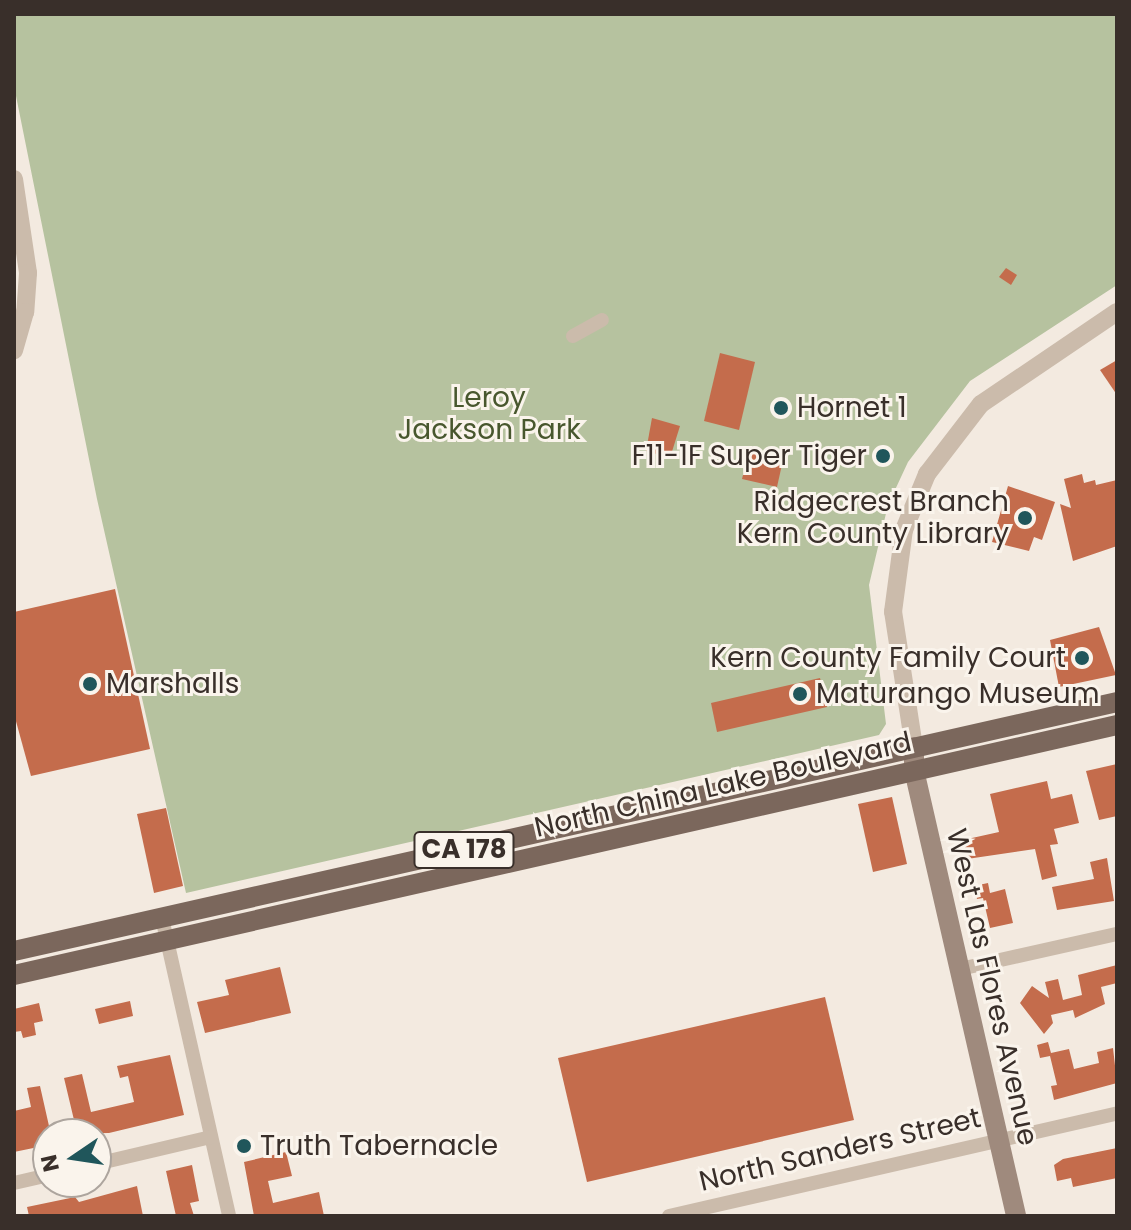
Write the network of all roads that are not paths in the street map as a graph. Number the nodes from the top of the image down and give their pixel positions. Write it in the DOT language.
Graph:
graph roads {
  1 [pos="14,179"];
  2 [pos="1117,312"];
  3 [pos="602,320"];
  4 [pos="573,336"];
  5 [pos="14,350"];
  6 [pos="1117,702"];
  7 [pos="1117,725"];
  8 [pos="914,747"];
  9 [pos="914,770"];
  10 [pos="617,816"];
  11 [pos="515,862"];
  12 [pos="162,918"];
  13 [pos="1117,934"];
  14 [pos="167,940"];
  15 [pos="14,951"];
  16 [pos="960,969"];
  17 [pos="14,975"];
  18 [pos="1117,1113"];
  19 [pos="211,1137"];
  20 [pos="999,1141"];
  21 [pos="112,1160"];
  22 [pos="229,1216"];
  23 [pos="669,1216"];
  24 [pos="1016,1216"];
  1 -- 5 [label="street"];
  2 -- 8 [label="street"];
  3 -- 4 [label="street"];
  6 -- 8 [label="main road, North China Lake Boulevard / CA 178"];
  7 -- 9 [label="main road, North China Lake Boulevard / CA 178"];
  8 -- 9 [label="main road, West Las Flores Avenue"];
  8 -- 10 [label="main road, North China Lake Boulevard / CA 178"];
  9 -- 11 [label="main road, North China Lake Boulevard / CA 178"];
  9 -- 16 [label="main road, West Las Flores Avenue"];
  10 -- 11 [label="main road"];
  10 -- 12 [label="main road, North China Lake Boulevard / CA 178"];
  11 -- 14 [label="main road, North China Lake Boulevard / CA 178"];
  12 -- 14 [label="street"];
  12 -- 15 [label="main road, North China Lake Boulevard / CA 178"];
  13 -- 16 [label="street"];
  14 -- 17 [label="main road, North China Lake Boulevard / CA 178"];
  14 -- 19 [label="street"];
  16 -- 20 [label="main road, West Las Flores Avenue"];
  18 -- 20 [label="street, North Sanders Street"];
  19 -- 21 [label="street"];
  19 -- 22 [label="street"];
  20 -- 23 [label="street, North Sanders Street"];
  20 -- 24 [label="main road, West Las Flores Avenue"];
}
